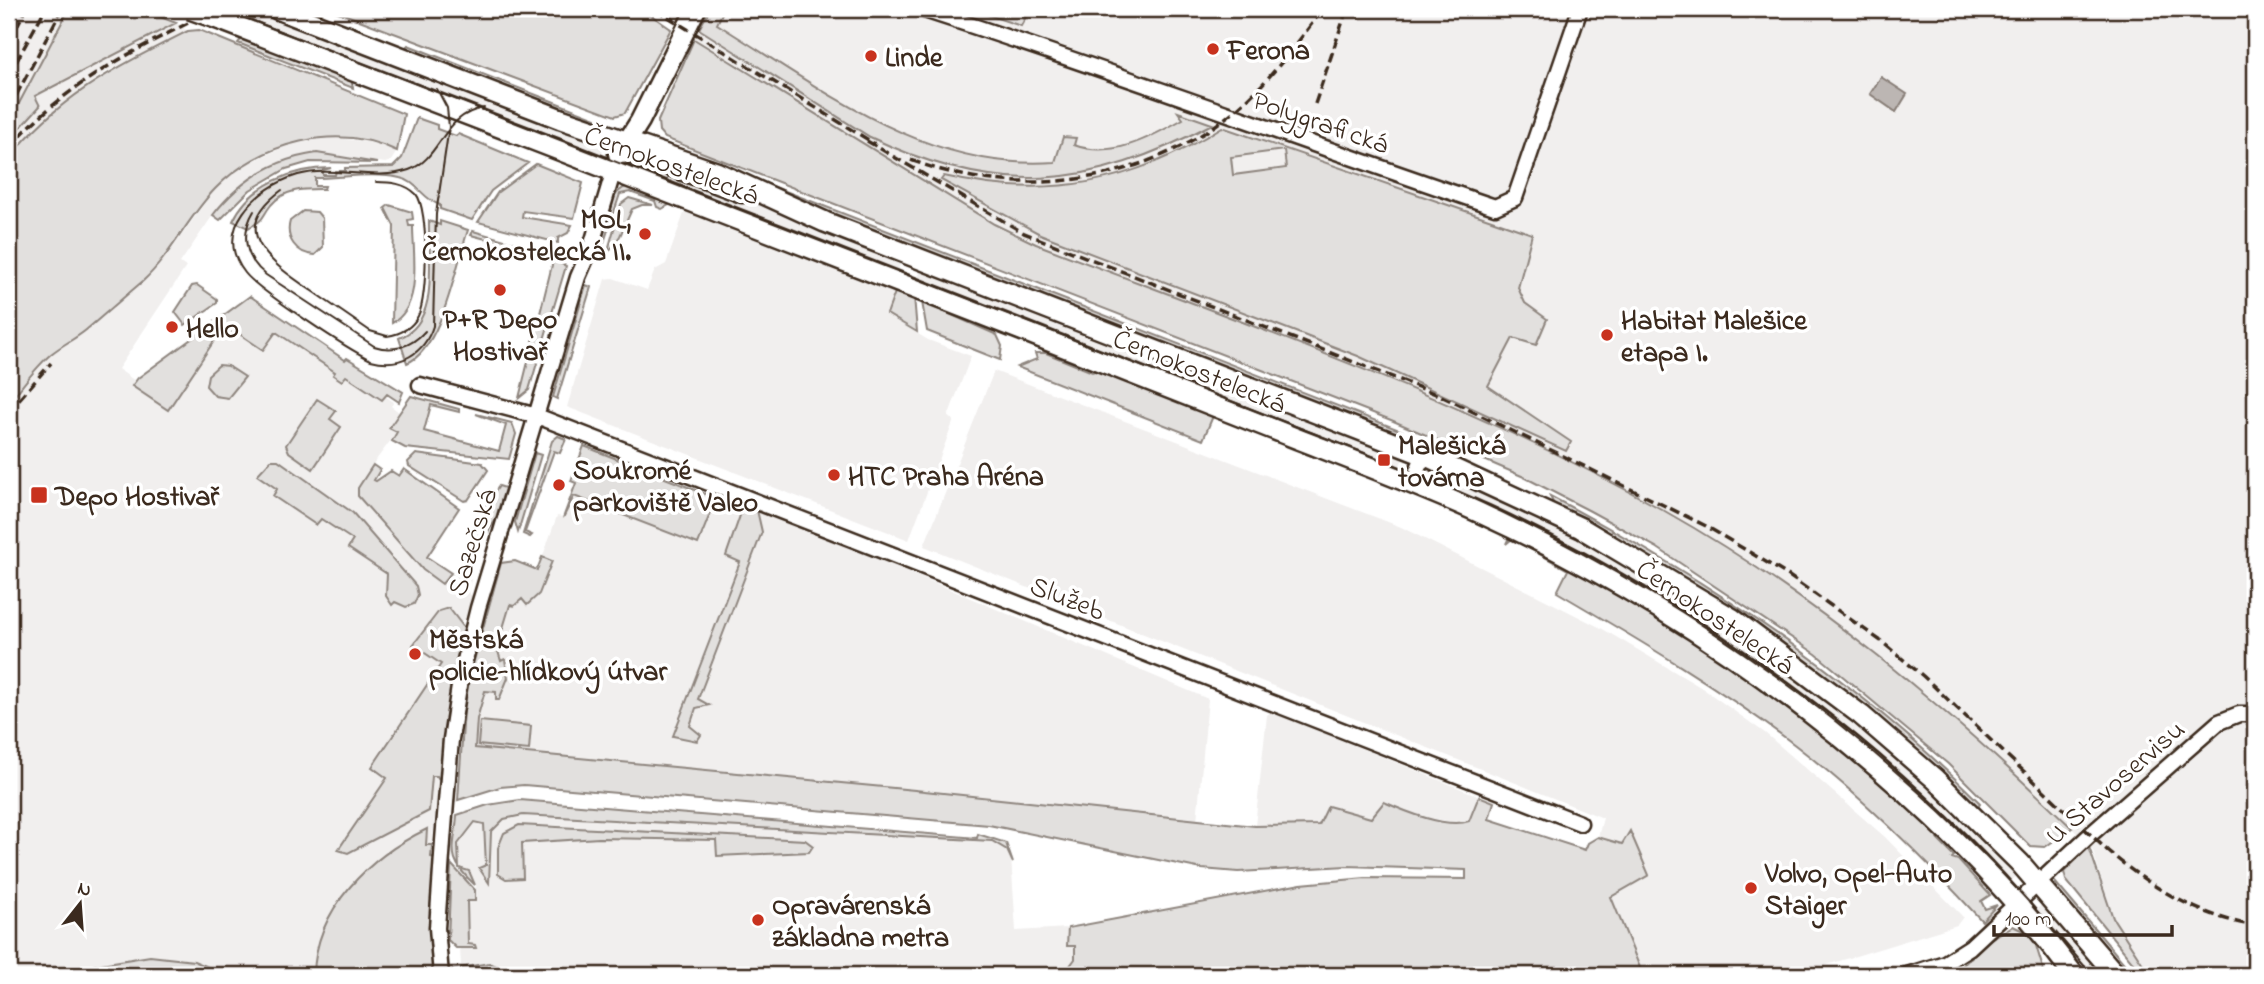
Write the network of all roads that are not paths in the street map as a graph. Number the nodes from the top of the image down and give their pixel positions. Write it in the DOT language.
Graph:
graph roads {
  1 [pos="190,9"];
  2 [pos="277,9"];
  3 [pos="696,9"];
  4 [pos="921,9"];
  5 [pos="1580,9"];
  6 [pos="616,159"];
  7 [pos="420,385"];
  8 [pos="537,416"];
  9 [pos="1424,455"];
  10 [pos="1411,484"];
  11 [pos="2255,714"];
  12 [pos="1580,823"];
  13 [pos="2038,883"];
  14 [pos="2015,906"];
  15 [pos="441,975"];
  16 [pos="1907,975"];
  17 [pos="2074,975"];
  18 [pos="2116,975"];
  1 -- 6 [label="main road, Černokostelecká, bridge"];
  2 -- 6 [label="main road, Černokostelecká"];
  3 -- 6 [label="street, Sazečská"];
  4 -- 5 [label="street, Polygrafická"];
  6 -- 8 [label="street, Sazečská"];
  6 -- 9 [label="main road, Černokostelecká"];
  6 -- 10 [label="main road, Černokostelecká"];
  7 -- 8 [label="street, Služeb"];
  8 -- 12 [label="street, Služeb"];
  8 -- 15 [label="street, Sazečská"];
  9 -- 10 [label="street"];
  9 -- 13 [label="main road, Černokostelecká"];
  10 -- 14 [label="main road, Černokostelecká"];
  11 -- 13 [label="street, U Stavoservisu"];
  13 -- 14 [label="street, U Stavoservisu"];
  13 -- 18 [label="main road, Černokostelecká"];
  14 -- 16 [label="street, U Stavoservisu"];
  14 -- 17 [label="main road, Černokostelecká"];
}
